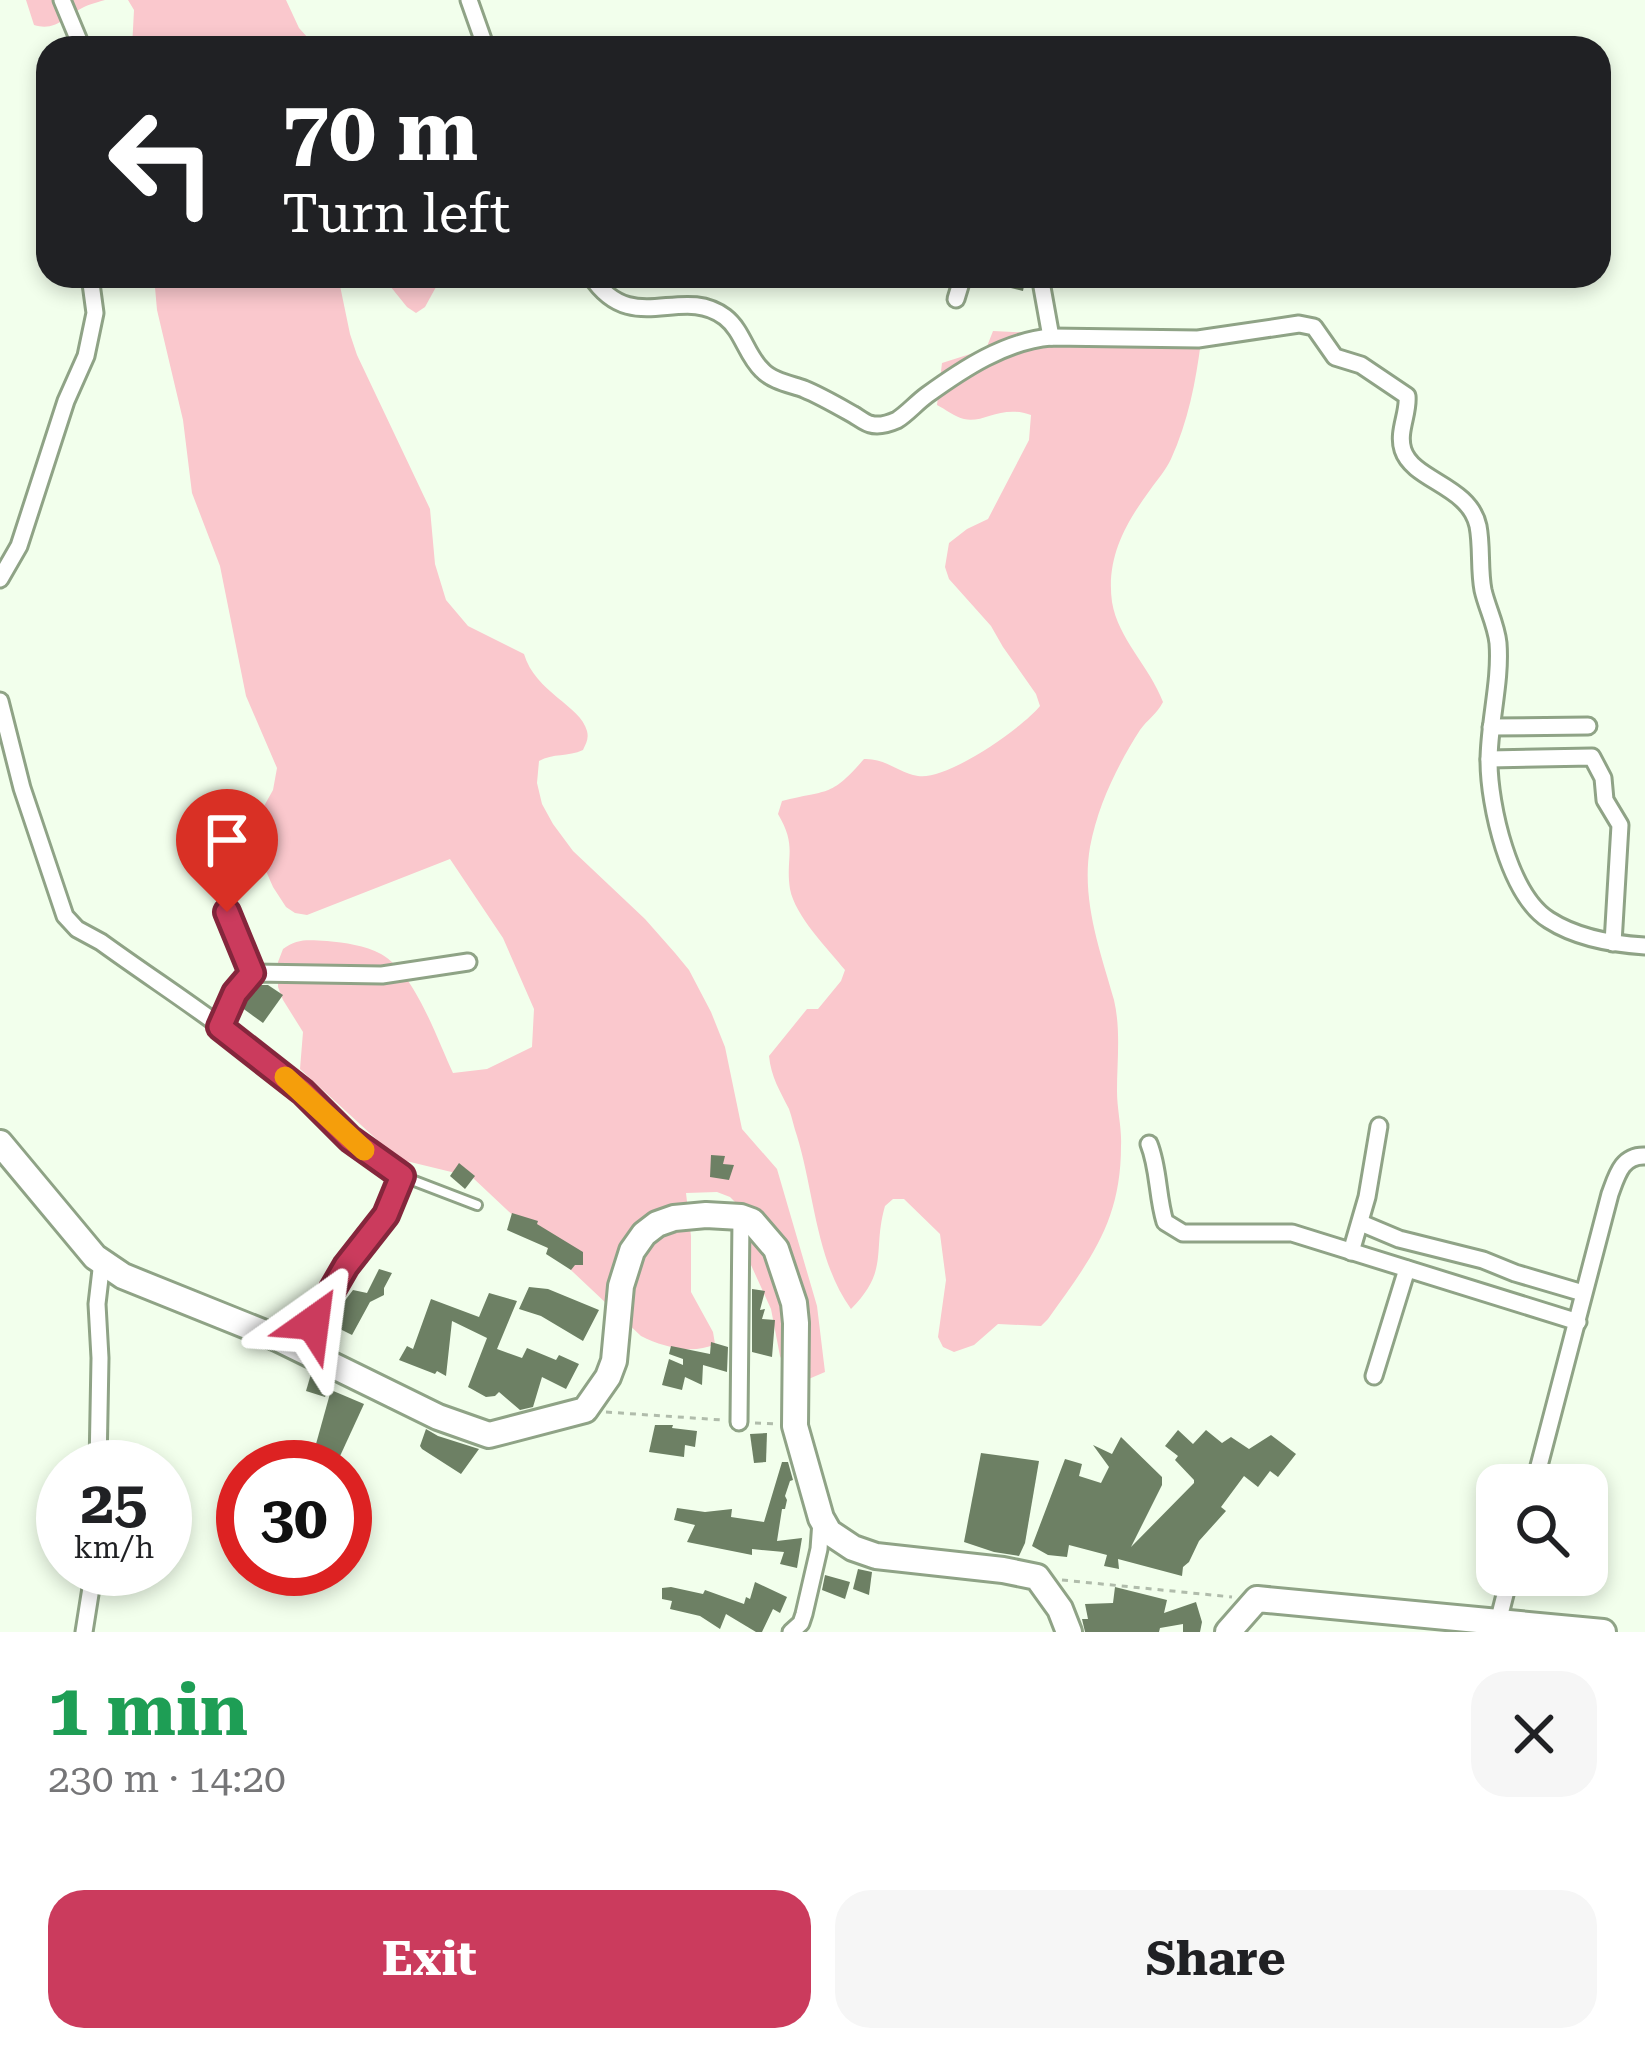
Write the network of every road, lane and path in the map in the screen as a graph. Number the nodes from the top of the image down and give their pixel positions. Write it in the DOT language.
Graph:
graph roads {
  1 [pos="62,0"];
  2 [pos="469,0"];
  3 [pos="77,36"];
  4 [pos="482,36"];
  5 [pos="92,288"];
  6 [pos="599,288"];
  7 [pos="959,288"];
  8 [pos="1042,288"];
  9 [pos="956,299"];
  10 [pos="1051,337"];
  11 [pos="0,579"];
  12 [pos="0,701"];
  13 [pos="1588,726"];
  14 [pos="1491,727"];
  15 [pos="1489,759"];
  16 [pos="227,912"];
  17 [pos="1613,943"];
  18 [pos="1645,946"];
  19 [pos="468,962"];
  20 [pos="252,973"];
  21 [pos="220,1027"];
  22 [pos="1379,1126"];
  23 [pos="0,1143"];
  24 [pos="1148,1144"];
  25 [pos="1645,1156"];
  26 [pos="402,1176"];
  27 [pos="477,1205"];
  28 [pos="741,1217"];
  29 [pos="1361,1223"];
  30 [pos="1351,1252"];
  31 [pos="101,1261"];
  32 [pos="1407,1270"];
  33 [pos="1583,1293"];
  34 [pos="1578,1322"];
  35 [pos="303,1349"];
  36 [pos="1374,1376"];
  37 [pos="585,1410"];
  38 [pos="740,1421"];
  39 [pos="795,1426"];
  40 [pos="98,1440"];
  41 [pos="1540,1464"];
  42 [pos="821,1519"];
  43 [pos="1037,1577"];
  44 [pos="90,1596"];
  45 [pos="1505,1596"];
  46 [pos="1257,1599"];
  47 [pos="1497,1626"];
  48 [pos="84,1632"];
  49 [pos="790,1632"];
  50 [pos="1070,1632"];
  51 [pos="1228,1632"];
  52 [pos="1603,1632"];
  1 -- 3 [label="street"];
  2 -- 4 [label="street"];
  5 -- 11 [label="street"];
  6 -- 10 [label="street"];
  7 -- 9 [label="street"];
  8 -- 10 [label="street"];
  10 -- 14 [label="street"];
  12 -- 21 [label="street"];
  13 -- 14 [label="street"];
  14 -- 15 [label="street"];
  15 -- 17 [label="street"];
  15 -- 17 [label="street"];
  16 -- 20 [label="street"];
  17 -- 18 [label="street"];
  19 -- 20 [label="street"];
  20 -- 21 [label="street"];
  21 -- 26 [label="street"];
  22 -- 29 [label="street"];
  23 -- 31 [label="main road"];
  24 -- 30 [label="street"];
  25 -- 33 [label="street"];
  26 -- 27 [label="lane"];
  26 -- 35 [label="street"];
  28 -- 37 [label="main road"];
  28 -- 38 [label="street"];
  28 -- 39 [label="main road"];
  29 -- 30 [label="street"];
  29 -- 33 [label="street"];
  30 -- 32 [label="street"];
  31 -- 35 [label="main road"];
  31 -- 40 [label="street"];
  32 -- 34 [label="street"];
  32 -- 36 [label="street"];
  33 -- 34 [label="street"];
  34 -- 41 [label="street"];
  35 -- 37 [label="main road"];
  37 -- 38 [label="path"];
  38 -- 39 [label="path"];
  39 -- 42 [label="main road"];
  42 -- 43 [label="main road"];
  42 -- 49 [label="street"];
  43 -- 46 [label="path"];
  43 -- 50 [label="main road"];
  44 -- 48 [label="street"];
  45 -- 47 [label="street"];
  46 -- 47 [label="main road"];
  46 -- 51 [label="main road"];
  47 -- 52 [label="main road"];
}
